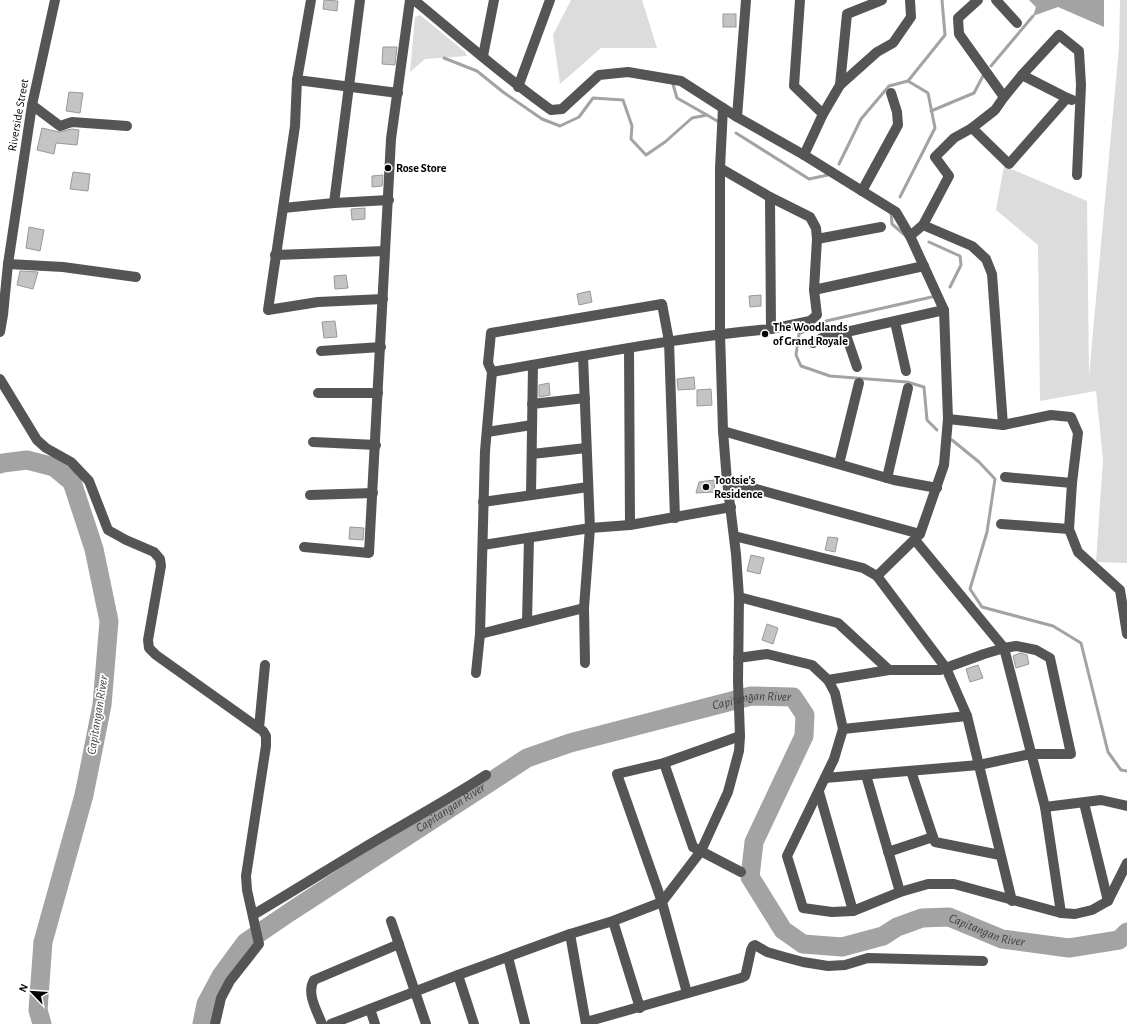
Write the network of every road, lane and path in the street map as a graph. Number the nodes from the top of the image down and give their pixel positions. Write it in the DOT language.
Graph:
graph roads {
  1 [pos="55,0"];
  2 [pos="310,0"];
  3 [pos="360,0"];
  4 [pos="410,0"];
  5 [pos="414,0"];
  6 [pos="494,0"];
  7 [pos="550,0"];
  8 [pos="746,0"];
  9 [pos="800,0"];
  10 [pos="882,0"];
  11 [pos="910,0"];
  12 [pos="978,0"];
  13 [pos="996,0"];
  14 [pos="862,4"];
  15 [pos="1016,23"];
  16 [pos="483,56"];
  17 [pos="1022,75"];
  18 [pos="297,80"];
  19 [pos="840,85"];
  20 [pos="349,86"];
  21 [pos="518,87"];
  22 [pos="398,93"];
  23 [pos="891,93"];
  24 [pos="1004,96"];
  25 [pos="1067,98"];
  26 [pos="1080,102"];
  27 [pos="32,105"];
  28 [pos="723,108"];
  29 [pos="824,114"];
  30 [pos="737,117"];
  31 [pos="127,126"];
  32 [pos="972,128"];
  33 [pos="804,155"];
  34 [pos="720,168"];
  35 [pos="1077,175"];
  36 [pos="862,191"];
  37 [pos="770,197"];
  38 [pos="389,200"];
  39 [pos="334,203"];
  40 [pos="283,208"];
  41 [pos="923,225"];
  42 [pos="881,228"];
  43 [pos="910,236"];
  44 [pos="817,239"];
  45 [pos="385,251"];
  46 [pos="275,254"];
  47 [pos="8,264"];
  48 [pos="924,266"];
  49 [pos="136,277"];
  50 [pos="814,290"];
  51 [pos="383,299"];
  52 [pos="944,310"];
  53 [pos="895,322"];
  54 [pos="772,329"];
  55 [pos="0,332"];
  56 [pos="845,332"];
  57 [pos="720,333"];
  58 [pos="669,341"];
  59 [pos="812,343"];
  60 [pos="381,347"];
  61 [pos="629,348"];
  62 [pos="321,351"];
  63 [pos="583,356"];
  64 [pos="533,365"];
  65 [pos="857,367"];
  66 [pos="906,371"];
  67 [pos="492,372"];
  68 [pos="0,379"];
  69 [pos="859,383"];
  70 [pos="908,388"];
  71 [pos="378,392"];
  72 [pos="318,393"];
  73 [pos="585,398"];
  74 [pos="532,404"];
  75 [pos="948,419"];
  76 [pos="532,425"];
  77 [pos="1003,425"];
  78 [pos="723,430"];
  79 [pos="487,432"];
  80 [pos="313,442"];
  81 [pos="376,445"];
  82 [pos="586,448"];
  83 [pos="532,454"];
  84 [pos="839,464"];
  85 [pos="1005,477"];
  86 [pos="887,478"];
  87 [pos="727,481"];
  88 [pos="1072,483"];
  89 [pos="588,487"];
  90 [pos="937,488"];
  91 [pos="373,493"];
  92 [pos="531,494"];
  93 [pos="310,495"];
  94 [pos="484,502"];
  95 [pos="731,508"];
  96 [pos="675,518"];
  97 [pos="1001,524"];
  98 [pos="630,525"];
  99 [pos="590,528"];
  100 [pos="1069,529"];
  101 [pos="734,536"];
  102 [pos="917,537"];
  103 [pos="529,538"];
  104 [pos="483,545"];
  105 [pos="304,546"];
  106 [pos="877,576"];
  107 [pos="1123,590"];
  108 [pos="738,597"];
  109 [pos="584,608"];
  110 [pos="527,622"];
  111 [pos="480,634"];
  112 [pos="1127,634"];
  113 [pos="1004,648"];
  114 [pos="738,658"];
  115 [pos="585,663"];
  116 [pos="265,665"];
  117 [pos="946,668"];
  118 [pos="889,670"];
  119 [pos="476,673"];
  120 [pos="828,680"];
  121 [pos="967,716"];
  122 [pos="259,728"];
  123 [pos="843,729"];
  124 [pos="740,736"];
  125 [pos="1030,754"];
  126 [pos="664,763"];
  127 [pos="979,765"];
  128 [pos="912,771"];
  129 [pos="866,775"];
  130 [pos="486,776"];
  131 [pos="825,778"];
  132 [pos="819,792"];
  133 [pos="1084,803"];
  134 [pos="1127,806"];
  135 [pos="1045,808"];
  136 [pos="933,837"];
  137 [pos="701,852"];
  138 [pos="888,852"];
  139 [pos="1000,855"];
  140 [pos="1127,863"];
  141 [pos="741,872"];
  142 [pos="900,892"];
  143 [pos="1012,901"];
  144 [pos="1108,901"];
  145 [pos="662,902"];
  146 [pos="853,912"];
  147 [pos="1061,913"];
  148 [pos="254,918"];
  149 [pos="613,920"];
  150 [pos="391,921"];
  151 [pos="570,934"];
  152 [pos="399,944"];
  153 [pos="508,957"];
  154 [pos="983,961"];
  155 [pos="458,975"];
  156 [pos="416,992"];
  157 [pos="687,992"];
  158 [pos="640,1008"];
  159 [pos="370,1009"];
  160 [pos="586,1023"];
  161 [pos="215,1024"];
  162 [pos="322,1024"];
  163 [pos="331,1024"];
  164 [pos="375,1024"];
  165 [pos="426,1024"];
  166 [pos="474,1024"];
  167 [pos="525,1024"];
  1 -- 27 [label="street, Riverside Street"];
  2 -- 18 [label="street"];
  3 -- 20 [label="street"];
  4 -- 22 [label="street"];
  5 -- 16 [label="street"];
  6 -- 16 [label="street"];
  7 -- 21 [label="street"];
  8 -- 30 [label="street"];
  9 -- 29 [label="street"];
  10 -- 14 [label="street"];
  11 -- 19 [label="street"];
  12 -- 24 [label="street"];
  13 -- 15 [label="street"];
  14 -- 19 [label="street"];
  16 -- 21 [label="street"];
  17 -- 24 [label="street"];
  17 -- 25 [label="street"];
  17 -- 26 [label="street"];
  18 -- 20 [label="street"];
  18 -- 40 [label="street"];
  19 -- 29 [label="street"];
  20 -- 22 [label="street"];
  20 -- 39 [label="street"];
  21 -- 28 [label="street"];
  22 -- 38 [label="street"];
  23 -- 36 [label="street"];
  24 -- 32 [label="street"];
  25 -- 26 [label="street"];
  25 -- 32 [label="street"];
  26 -- 35 [label="street"];
  27 -- 31 [label="street"];
  27 -- 47 [label="street, Riverside Street"];
  28 -- 30 [label="street"];
  28 -- 34 [label="street"];
  29 -- 33 [label="street"];
  30 -- 33 [label="street"];
  32 -- 41 [label="street"];
  33 -- 36 [label="street"];
  34 -- 37 [label="street"];
  34 -- 57 [label="street"];
  36 -- 43 [label="street"];
  37 -- 44 [label="street"];
  37 -- 54 [label="street"];
  38 -- 39 [label="street"];
  38 -- 45 [label="street"];
  39 -- 40 [label="street"];
  40 -- 46 [label="street"];
  41 -- 43 [label="street"];
  41 -- 77 [label="street"];
  42 -- 44 [label="street"];
  43 -- 48 [label="street"];
  44 -- 50 [label="street"];
  45 -- 46 [label="street"];
  45 -- 51 [label="street"];
  46 -- 51 [label="street"];
  47 -- 49 [label="street"];
  47 -- 55 [label="street, Riverside Street"];
  48 -- 50 [label="street"];
  48 -- 52 [label="street"];
  50 -- 54 [label="street"];
  51 -- 60 [label="street"];
  52 -- 53 [label="street"];
  52 -- 75 [label="street"];
  53 -- 56 [label="street"];
  53 -- 66 [label="street"];
  54 -- 57 [label="street"];
  56 -- 59 [label="street"];
  56 -- 65 [label="street"];
  57 -- 58 [label="street"];
  57 -- 78 [label="street"];
  58 -- 61 [label="street"];
  58 -- 67 [label="street"];
  58 -- 96 [label="street"];
  60 -- 62 [label="street"];
  60 -- 71 [label="street"];
  61 -- 63 [label="street"];
  61 -- 98 [label="street"];
  63 -- 64 [label="street"];
  63 -- 73 [label="street"];
  64 -- 67 [label="street"];
  64 -- 74 [label="street"];
  67 -- 79 [label="street"];
  68 -- 122 [label="street"];
  69 -- 84 [label="street"];
  70 -- 86 [label="street"];
  71 -- 72 [label="street"];
  71 -- 81 [label="street"];
  73 -- 74 [label="street"];
  73 -- 82 [label="street"];
  74 -- 76 [label="street"];
  75 -- 77 [label="street"];
  75 -- 90 [label="street"];
  76 -- 79 [label="street"];
  76 -- 83 [label="street"];
  77 -- 88 [label="street"];
  78 -- 84 [label="street"];
  78 -- 87 [label="street"];
  79 -- 94 [label="street"];
  80 -- 81 [label="street"];
  81 -- 91 [label="street"];
  82 -- 83 [label="street"];
  82 -- 89 [label="street"];
  83 -- 92 [label="street"];
  84 -- 86 [label="street"];
  85 -- 88 [label="street"];
  86 -- 90 [label="street"];
  87 -- 95 [label="street"];
  87 -- 102 [label="street"];
  88 -- 100 [label="street"];
  89 -- 92 [label="street"];
  89 -- 99 [label="street"];
  90 -- 102 [label="street"];
  91 -- 93 [label="street"];
  91 -- 105 [label="street"];
  92 -- 94 [label="street"];
  94 -- 104 [label="street"];
  95 -- 96 [label="street"];
  95 -- 101 [label="street"];
  96 -- 98 [label="street"];
  97 -- 100 [label="street"];
  98 -- 99 [label="street"];
  99 -- 103 [label="street"];
  99 -- 109 [label="street"];
  100 -- 107 [label="street"];
  101 -- 106 [label="street"];
  101 -- 108 [label="street"];
  102 -- 106 [label="street"];
  102 -- 113 [label="street"];
  103 -- 104 [label="street"];
  103 -- 110 [label="street"];
  104 -- 111 [label="street"];
  106 -- 117 [label="street"];
  107 -- 112 [label="street"];
  108 -- 114 [label="street"];
  108 -- 118 [label="street"];
  109 -- 110 [label="street"];
  109 -- 115 [label="street"];
  110 -- 111 [label="street"];
  111 -- 119 [label="street"];
  113 -- 117 [label="street"];
  113 -- 125 [label="street"];
  113 -- 125 [label="street"];
  114 -- 120 [label="street"];
  114 -- 124 [label="street"];
  116 -- 122 [label="street"];
  117 -- 118 [label="street"];
  117 -- 121 [label="street"];
  118 -- 120 [label="street"];
  120 -- 123 [label="street"];
  121 -- 123 [label="street"];
  121 -- 127 [label="street"];
  122 -- 148 [label="street"];
  123 -- 131 [label="street"];
  124 -- 126 [label="street"];
  124 -- 137 [label="street"];
  125 -- 127 [label="street"];
  125 -- 135 [label="street"];
  126 -- 137 [label="street"];
  126 -- 145 [label="street"];
  127 -- 128 [label="street"];
  127 -- 139 [label="street"];
  128 -- 129 [label="street"];
  128 -- 136 [label="street"];
  129 -- 131 [label="street"];
  129 -- 138 [label="street"];
  130 -- 148 [label="street"];
  131 -- 132 [label="street"];
  132 -- 146 [label="street"];
  132 -- 146 [label="street"];
  133 -- 134 [label="street"];
  133 -- 135 [label="street"];
  133 -- 144 [label="street"];
  135 -- 147 [label="street"];
  136 -- 138 [label="street"];
  136 -- 139 [label="street"];
  137 -- 141 [label="street"];
  137 -- 145 [label="street"];
  138 -- 142 [label="street"];
  139 -- 143 [label="street"];
  140 -- 144 [label="street"];
  142 -- 143 [label="street"];
  142 -- 146 [label="street"];
  143 -- 147 [label="street"];
  144 -- 147 [label="street"];
  145 -- 149 [label="street"];
  145 -- 157 [label="street"];
  148 -- 161 [label="street"];
  149 -- 151 [label="street"];
  149 -- 158 [label="street"];
  150 -- 152 [label="street"];
  151 -- 153 [label="street"];
  151 -- 160 [label="street"];
  152 -- 156 [label="street"];
  152 -- 162 [label="street"];
  153 -- 155 [label="street"];
  153 -- 167 [label="street"];
  154 -- 157 [label="street"];
  155 -- 156 [label="street"];
  155 -- 166 [label="street"];
  156 -- 159 [label="street"];
  156 -- 165 [label="street"];
  157 -- 158 [label="street"];
  158 -- 160 [label="street"];
  159 -- 163 [label="street"];
  159 -- 164 [label="street"];
}
